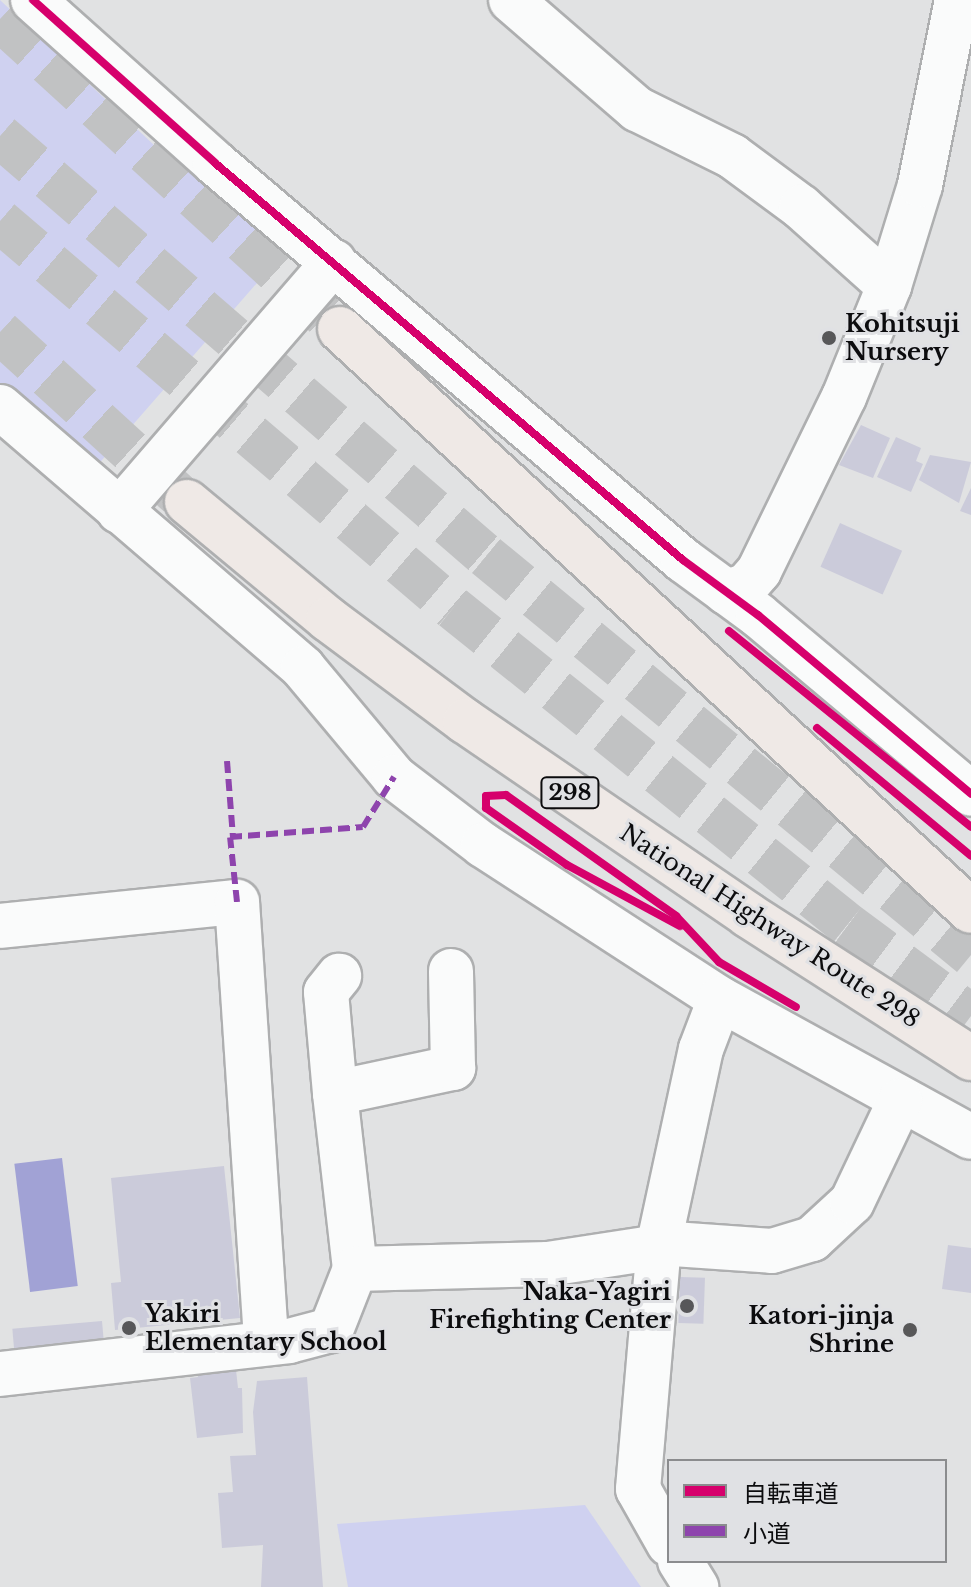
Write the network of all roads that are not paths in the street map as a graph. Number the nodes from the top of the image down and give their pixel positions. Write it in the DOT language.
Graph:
graph roads {
  1 [pos="33,0"];
  2 [pos="511,0"];
  3 [pos="957,0"];
  4 [pos="334,262"];
  5 [pos="889,286"];
  6 [pos="340,329"];
  7 [pos="0,407"];
  8 [pos="187,502"];
  9 [pos="119,511"];
  10 [pos="726,592"];
  11 [pos="971,794"];
  12 [pos="971,911"];
  13 [pos="0,926"];
  14 [pos="451,971"];
  15 [pos="339,976"];
  16 [pos="720,999"];
  17 [pos="971,1058"];
  18 [pos="335,1093"];
  19 [pos="900,1101"];
  20 [pos="965,1129"];
  21 [pos="659,1245"];
  22 [pos="355,1269"];
  23 [pos="266,1340"];
  24 [pos="1,1364"];
  25 [pos="667,1540"];
  26 [pos="681,1563"];
  27 [pos="696,1587"];
  1 -- 4 [label="street"];
  2 -- 5 [label="street"];
  3 -- 5 [label="street"];
  4 -- 9 [label="street"];
  4 -- 10 [label="street"];
  5 -- 10 [label="street"];
  6 -- 12 [label="highway"];
  7 -- 9 [label="street"];
  8 -- 17 [label="highway, National Highway Route 298 / 298"];
  9 -- 16 [label="street"];
  10 -- 11 [label="street"];
  13 -- 23 [label="street"];
  14 -- 18 [label="street"];
  15 -- 18 [label="street"];
  16 -- 19 [label="street"];
  16 -- 21 [label="street"];
  18 -- 22 [label="street"];
  19 -- 20 [label="street"];
  19 -- 21 [label="street"];
  21 -- 22 [label="street"];
  21 -- 25 [label="street"];
  22 -- 23 [label="street"];
  23 -- 24 [label="street"];
  26 -- 27 [label="street"];
}
